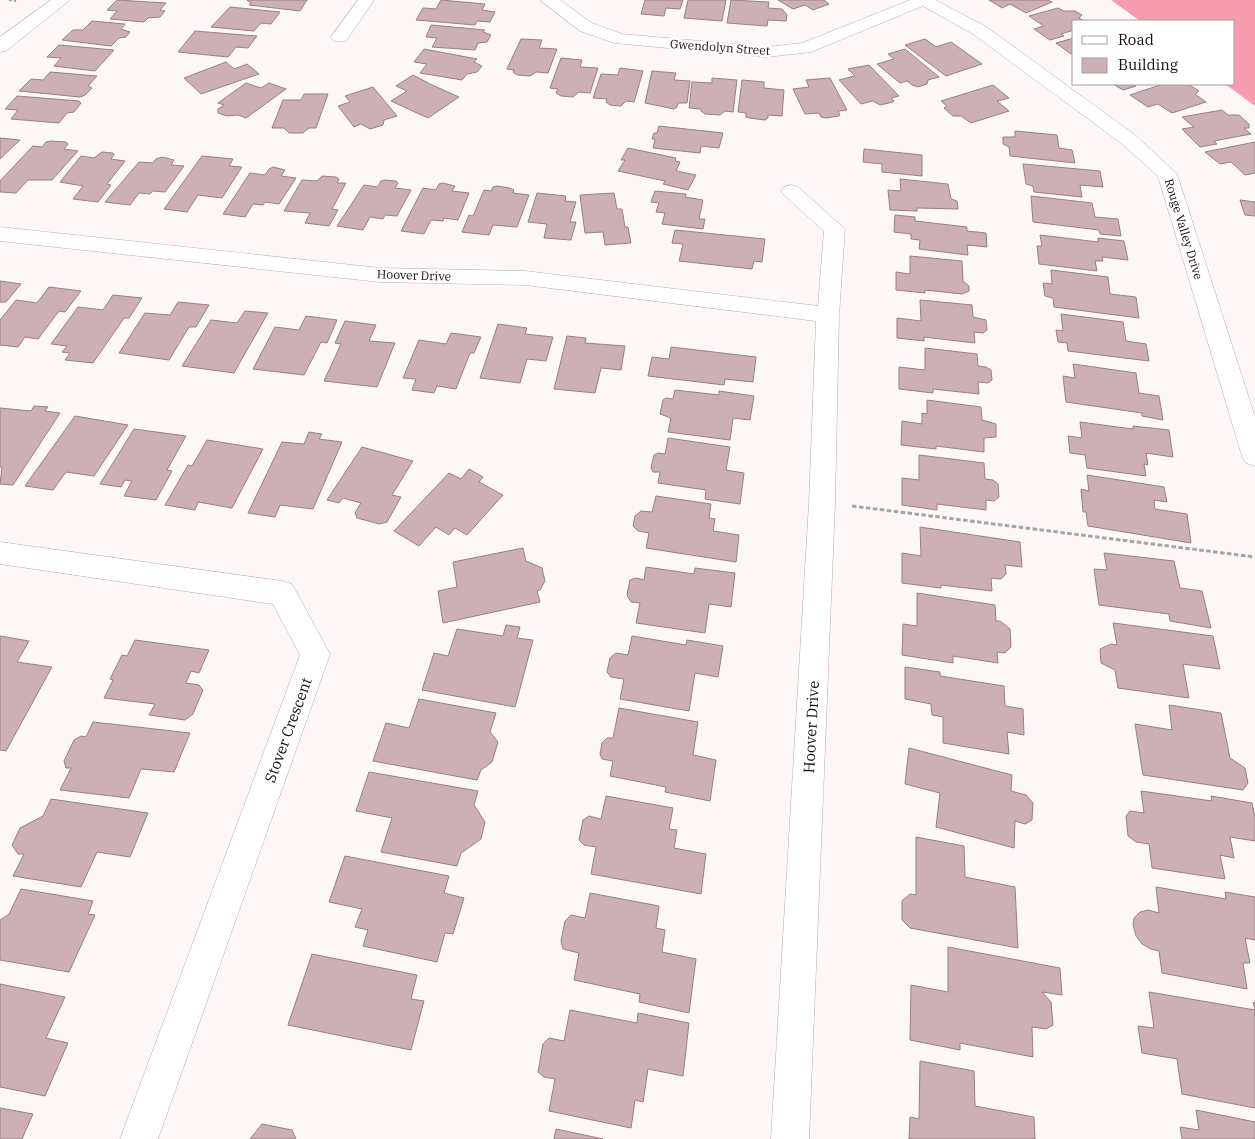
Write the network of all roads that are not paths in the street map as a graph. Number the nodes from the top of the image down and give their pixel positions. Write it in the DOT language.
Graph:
graph roads {
  1 [pos="62,0"];
  2 [pos="366,0"];
  3 [pos="548,0"];
  4 [pos="924,0"];
  5 [pos="340,38"];
  6 [pos="0,47"];
  7 [pos="791,191"];
  8 [pos="0,234"];
  9 [pos="828,315"];
  10 [pos="1255,456"];
  11 [pos="0,553"];
  12 [pos="139,1139"];
  13 [pos="790,1139"];
  1 -- 6 [label="street"];
  2 -- 5 [label="street"];
  3 -- 4 [label="street, Gwendolyn Street"];
  4 -- 10 [label="street, Rouge Valley Drive"];
  7 -- 9 [label="street, Hoover Drive"];
  8 -- 9 [label="street, Hoover Drive"];
  9 -- 13 [label="street, Hoover Drive"];
  11 -- 12 [label="street, Stover Crescent"];
}
